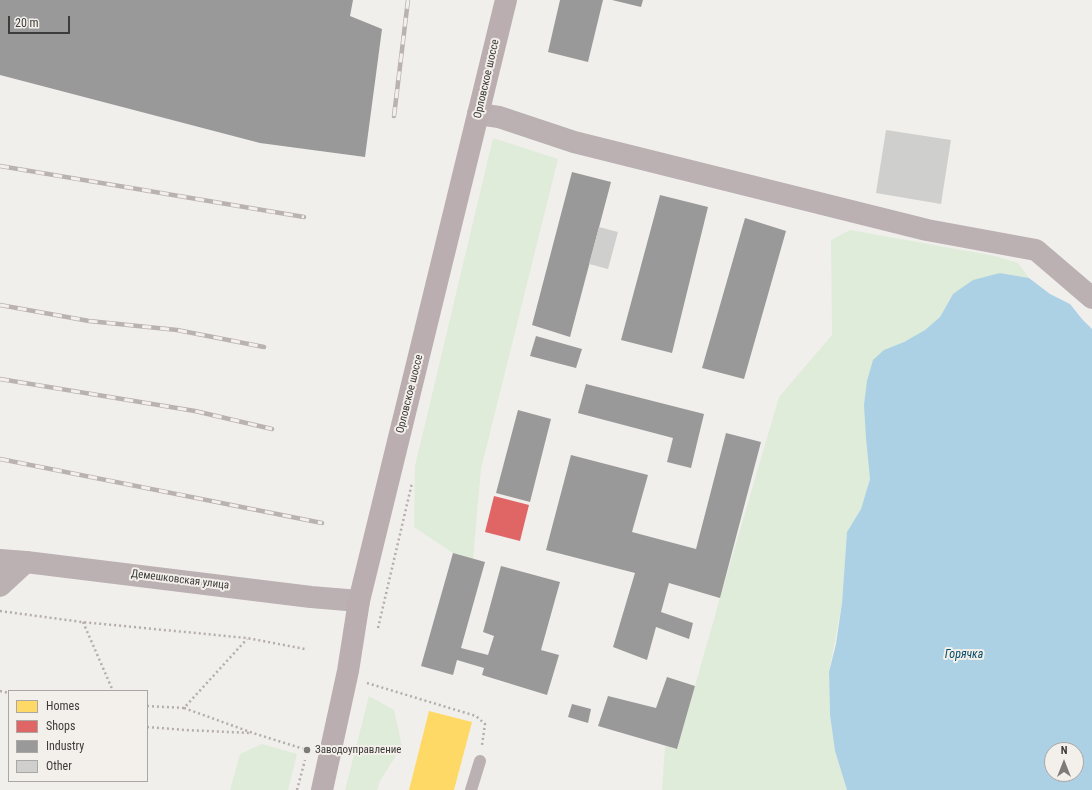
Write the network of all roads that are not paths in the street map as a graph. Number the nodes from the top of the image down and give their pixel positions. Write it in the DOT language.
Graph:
graph roads {
  1 [pos="506,0"];
  2 [pos="478,114"];
  3 [pos="1092,298"];
  4 [pos="0,560"];
  5 [pos="26,562"];
  6 [pos="0,586"];
  7 [pos="359,601"];
  8 [pos="480,761"];
  9 [pos="322,790"];
  10 [pos="471,790"];
  1 -- 2 [label="main road, Орловское шоссе"];
  2 -- 3 [label="street"];
  2 -- 7 [label="main road, Орловское шоссе"];
  4 -- 5 [label="street, Демешковская улица"];
  5 -- 6 [label="street"];
  5 -- 7 [label="street, Демешковская улица"];
  7 -- 9 [label="main road, Орловское шоссе"];
  8 -- 10 [label="lane"];
}
